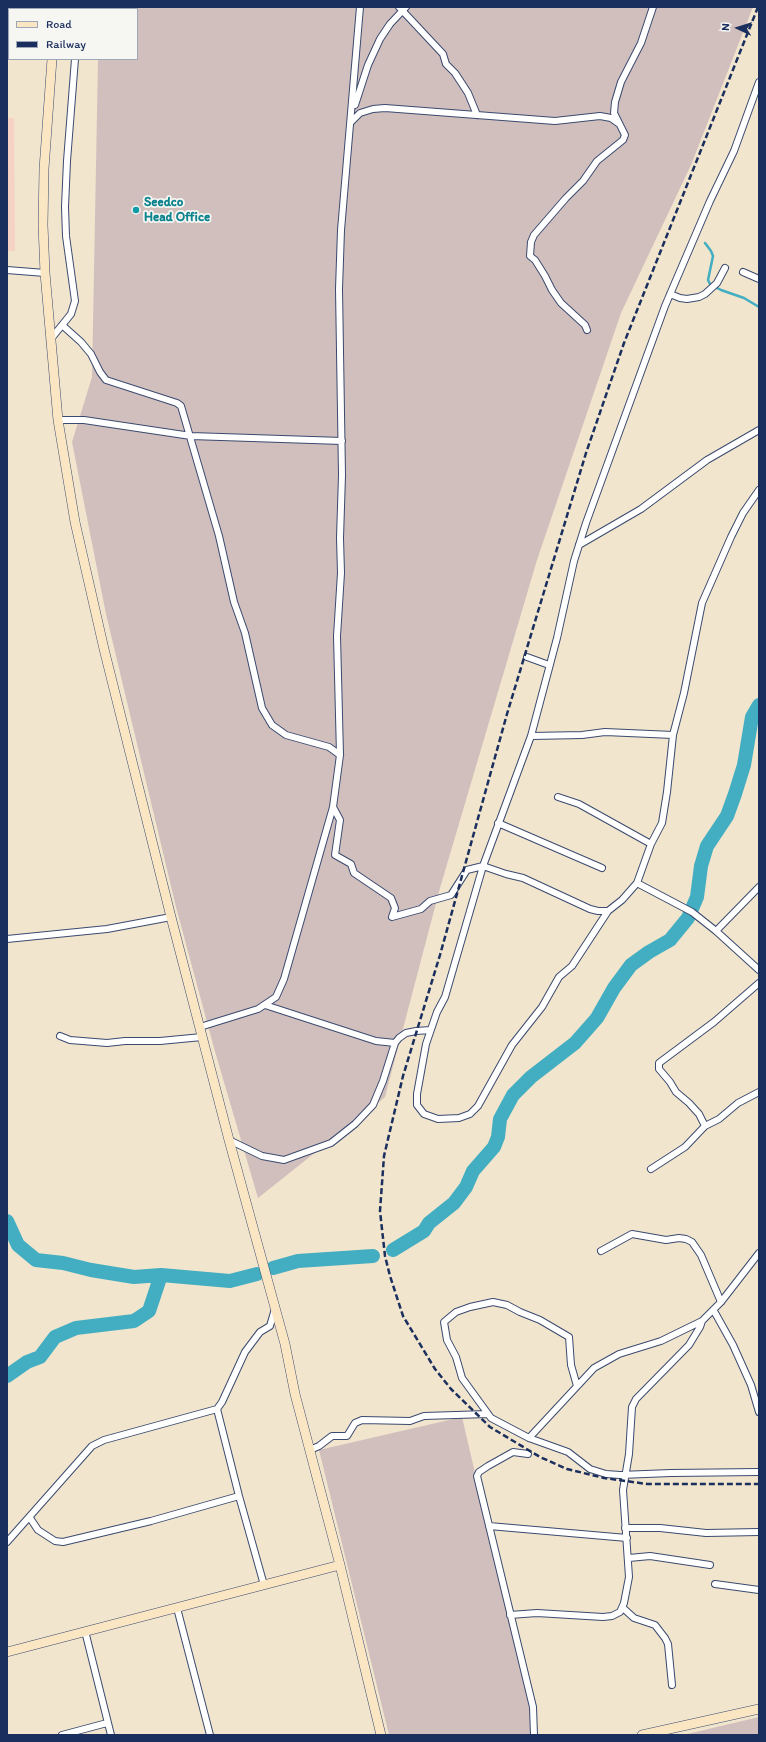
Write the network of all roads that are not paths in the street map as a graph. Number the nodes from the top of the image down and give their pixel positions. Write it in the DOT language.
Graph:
graph roads {
  1 [pos="360,7"];
  2 [pos="652,7"];
  3 [pos="402,8"];
  4 [pos="52,60"];
  5 [pos="75,60"];
  6 [pos="759,82"];
  7 [pos="477,115"];
  8 [pos="351,122"];
  9 [pos="618,123"];
  10 [pos="725,268"];
  11 [pos="7,270"];
  12 [pos="742,272"];
  13 [pos="45,273"];
  14 [pos="759,279"];
  15 [pos="670,294"];
  16 [pos="62,325"];
  17 [pos="587,330"];
  18 [pos="50,340"];
  19 [pos="58,420"];
  20 [pos="759,430"];
  21 [pos="191,436"];
  22 [pos="342,441"];
  23 [pos="759,490"];
  24 [pos="579,545"];
  25 [pos="527,657"];
  26 [pos="550,665"];
  27 [pos="531,736"];
  28 [pos="673,736"];
  29 [pos="340,755"];
  30 [pos="558,797"];
  31 [pos="333,807"];
  32 [pos="498,823"];
  33 [pos="651,844"];
  34 [pos="483,866"];
  35 [pos="602,868"];
  36 [pos="637,883"];
  37 [pos="759,887"];
  38 [pos="608,911"];
  39 [pos="171,917"];
  40 [pos="716,931"];
  41 [pos="7,939"];
  42 [pos="759,970"];
  43 [pos="759,983"];
  44 [pos="265,1005"];
  45 [pos="200,1027"];
  46 [pos="430,1030"];
  47 [pos="60,1036"];
  48 [pos="202,1037"];
  49 [pos="395,1043"];
  50 [pos="759,1092"];
  51 [pos="705,1126"];
  52 [pos="229,1140"];
  53 [pos="651,1169"];
  54 [pos="602,1251"];
  55 [pos="759,1253"];
  56 [pos="721,1302"];
  57 [pos="275,1308"];
  58 [pos="714,1310"];
  59 [pos="702,1320"];
  60 [pos="577,1386"];
  61 [pos="217,1409"];
  62 [pos="759,1411"];
  63 [pos="488,1414"];
  64 [pos="529,1438"];
  65 [pos="310,1450"];
  66 [pos="528,1454"];
  67 [pos="759,1472"];
  68 [pos="626,1475"];
  69 [pos="239,1496"];
  70 [pos="30,1518"];
  71 [pos="489,1526"];
  72 [pos="625,1528"];
  73 [pos="759,1532"];
  74 [pos="627,1538"];
  75 [pos="7,1542"];
  76 [pos="629,1558"];
  77 [pos="340,1565"];
  78 [pos="710,1565"];
  79 [pos="715,1584"];
  80 [pos="264,1585"];
  81 [pos="759,1590"];
  82 [pos="177,1608"];
  83 [pos="623,1608"];
  84 [pos="510,1615"];
  85 [pos="85,1631"];
  86 [pos="7,1652"];
  87 [pos="672,1685"];
  88 [pos="759,1708"];
  89 [pos="107,1723"];
  90 [pos="62,1735"];
  91 [pos="111,1735"];
  92 [pos="210,1735"];
  93 [pos="381,1735"];
  94 [pos="534,1735"];
  95 [pos="642,1735"];
  1 -- 8 [label="street"];
  2 -- 9 [label="street"];
  3 -- 7 [label="street"];
  3 -- 8 [label="street"];
  4 -- 13 [label="main road"];
  5 -- 16 [label="street"];
  6 -- 15 [label="street"];
  7 -- 8 [label="street"];
  7 -- 9 [label="street"];
  8 -- 22 [label="street"];
  9 -- 17 [label="street"];
  10 -- 15 [label="street"];
  11 -- 13 [label="street"];
  12 -- 14 [label="street"];
  13 -- 18 [label="main road"];
  15 -- 24 [label="street"];
  16 -- 18 [label="street"];
  16 -- 21 [label="street"];
  18 -- 19 [label="main road"];
  19 -- 21 [label="street"];
  19 -- 39 [label="main road"];
  20 -- 24 [label="street"];
  21 -- 22 [label="street"];
  21 -- 29 [label="street"];
  22 -- 29 [label="street"];
  23 -- 28 [label="street"];
  24 -- 26 [label="street"];
  25 -- 26 [label="street"];
  26 -- 27 [label="street"];
  27 -- 28 [label="street"];
  27 -- 32 [label="street"];
  28 -- 33 [label="street"];
  29 -- 31 [label="street"];
  30 -- 33 [label="street"];
  31 -- 34 [label="street"];
  31 -- 44 [label="street"];
  32 -- 34 [label="street"];
  32 -- 35 [label="street"];
  33 -- 36 [label="street"];
  34 -- 38 [label="street"];
  34 -- 46 [label="street"];
  36 -- 38 [label="street"];
  36 -- 40 [label="street"];
  37 -- 40 [label="street"];
  38 -- 46 [label="street"];
  39 -- 41 [label="street"];
  39 -- 45 [label="main road"];
  40 -- 42 [label="street"];
  43 -- 51 [label="street"];
  44 -- 45 [label="street"];
  44 -- 49 [label="street"];
  45 -- 48 [label="main road"];
  46 -- 49 [label="street"];
  47 -- 48 [label="street"];
  48 -- 52 [label="main road"];
  49 -- 52 [label="street"];
  50 -- 51 [label="street"];
  51 -- 53 [label="street"];
  52 -- 57 [label="main road"];
  54 -- 56 [label="street"];
  55 -- 56 [label="street"];
  56 -- 58 [label="street"];
  57 -- 61 [label="street"];
  57 -- 65 [label="main road"];
  58 -- 59 [label="street"];
  58 -- 62 [label="street"];
  59 -- 60 [label="street"];
  59 -- 68 [label="street"];
  60 -- 63 [label="street"];
  60 -- 64 [label="street"];
  61 -- 69 [label="street"];
  61 -- 70 [label="street"];
  63 -- 64 [label="street"];
  63 -- 65 [label="street"];
  64 -- 68 [label="street"];
  65 -- 77 [label="main road"];
  66 -- 71 [label="street"];
  67 -- 68 [label="street"];
  68 -- 72 [label="street"];
  69 -- 70 [label="street"];
  69 -- 80 [label="street"];
  70 -- 75 [label="street"];
  71 -- 74 [label="street"];
  71 -- 84 [label="street"];
  72 -- 73 [label="street"];
  72 -- 74 [label="street"];
  74 -- 76 [label="street"];
  76 -- 78 [label="street"];
  76 -- 83 [label="street"];
  77 -- 80 [label="main road"];
  77 -- 93 [label="main road"];
  79 -- 81 [label="street"];
  80 -- 82 [label="main road"];
  82 -- 85 [label="main road"];
  82 -- 92 [label="street"];
  83 -- 84 [label="street"];
  83 -- 87 [label="street"];
  84 -- 94 [label="street"];
  85 -- 86 [label="main road"];
  85 -- 89 [label="street"];
  88 -- 95 [label="main road"];
  89 -- 90 [label="street"];
  89 -- 91 [label="street"];
}
